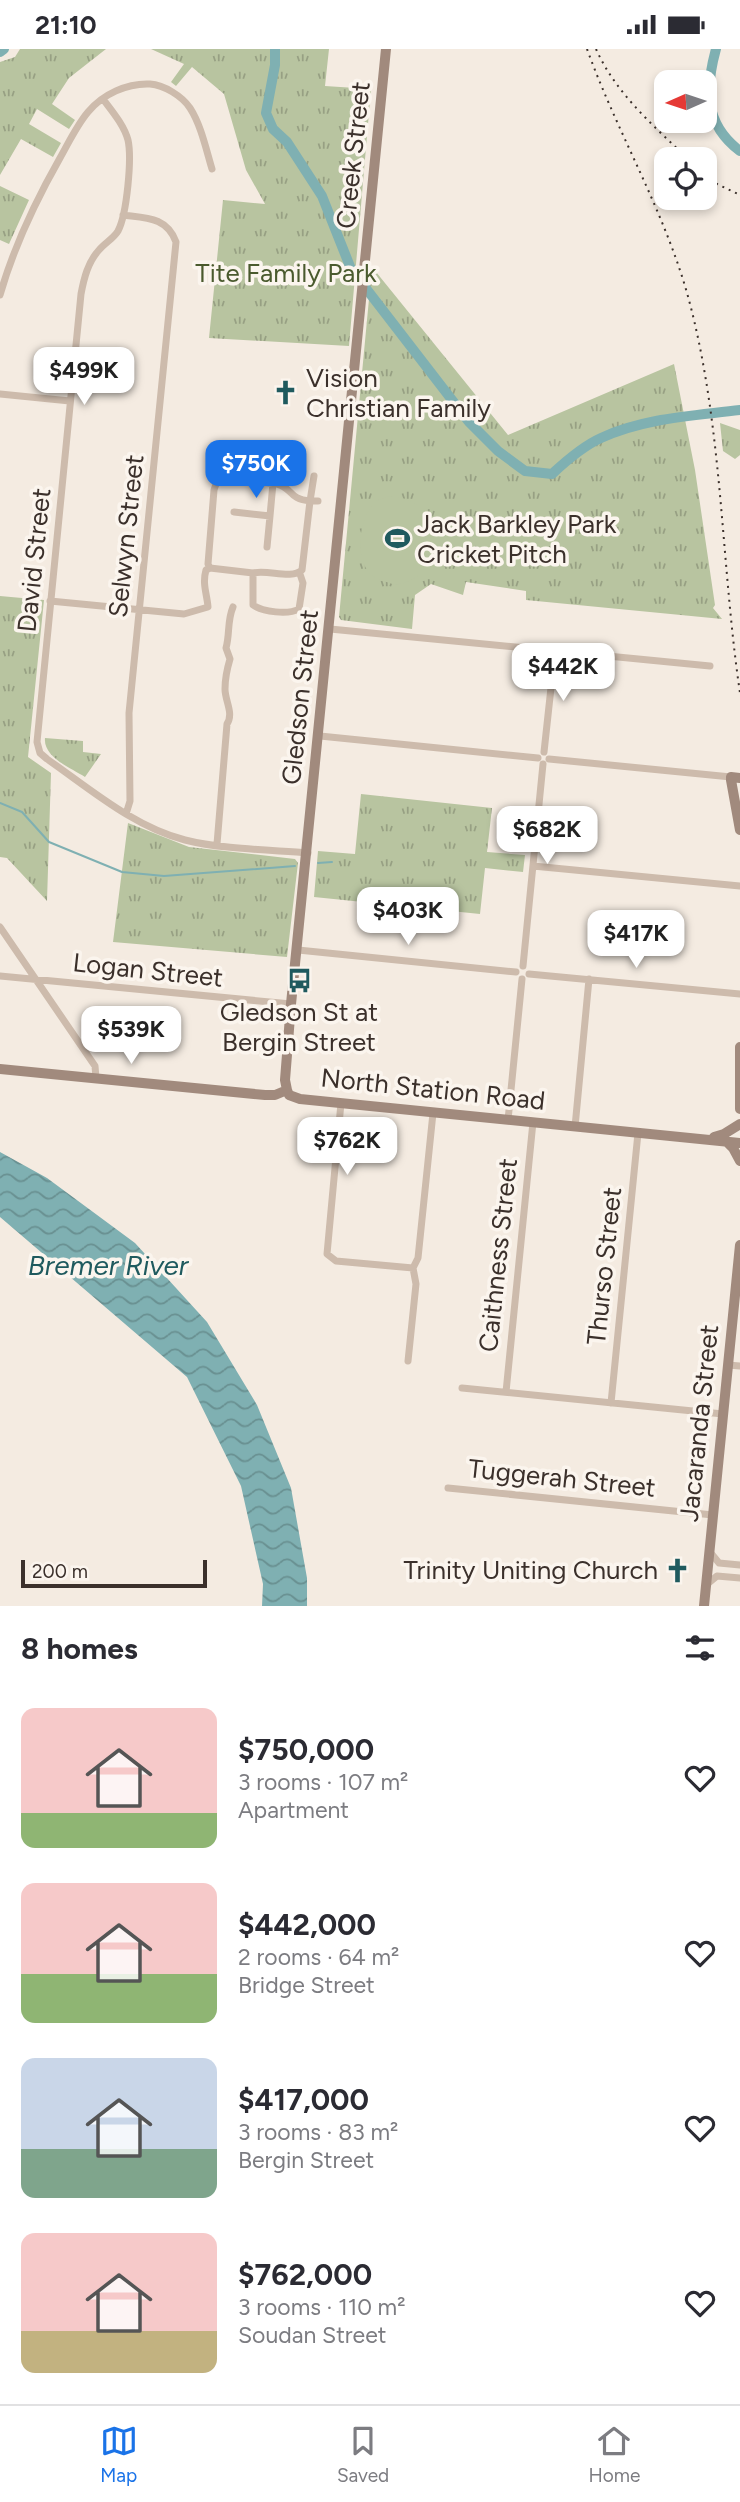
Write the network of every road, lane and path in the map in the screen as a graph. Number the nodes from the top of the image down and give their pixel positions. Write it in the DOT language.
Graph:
graph roads {
  1 [pos="386,49"];
  2 [pos="103,99"];
  3 [pos="212,169"];
  4 [pos="123,215"];
  5 [pos="0,295"];
  6 [pos="361,308"];
  7 [pos="0,394"];
  8 [pos="71,401"];
  9 [pos="314,476"];
  10 [pos="273,483"];
  11 [pos="314,501"];
  12 [pos="234,512"];
  13 [pos="270,516"];
  14 [pos="267,547"];
  15 [pos="210,568"];
  16 [pos="253,573"];
  17 [pos="300,574"];
  18 [pos="50,601"];
  19 [pos="233,607"];
  20 [pos="140,610"];
  21 [pos="330,629"];
  22 [pos="555,651"];
  23 [pos="710,666"];
  24 [pos="320,736"];
  25 [pos="544,758"];
  26 [pos="736,777"];
  27 [pos="126,814"];
  28 [pos="740,830"];
  29 [pos="217,844"];
  30 [pos="308,853"];
  31 [pos="533,866"];
  32 [pos="740,886"];
  33 [pos="0,927"];
  34 [pos="298,950"];
  35 [pos="523,966"];
  36 [pos="516,972"];
  37 [pos="0,976"];
  38 [pos="526,976"];
  39 [pos="36,979"];
  40 [pos="589,979"];
  41 [pos="740,994"];
  42 [pos="291,1004"];
  43 [pos="740,1047"];
  44 [pos="0,1069"];
  45 [pos="740,1074"];
  46 [pos="96,1078"];
  47 [pos="287,1090"];
  48 [pos="341,1103"];
  49 [pos="740,1109"];
  50 [pos="433,1113"];
  51 [pos="508,1120"];
  52 [pos="533,1122"];
  53 [pos="740,1124"];
  54 [pos="575,1127"];
  55 [pos="638,1133"];
  56 [pos="704,1139"];
  57 [pos="726,1142"];
  58 [pos="740,1143"];
  59 [pos="740,1161"];
  60 [pos="740,1245"];
  61 [pos="413,1268"];
  62 [pos="408,1361"];
  63 [pos="728,1365"];
  64 [pos="740,1366"];
  65 [pos="462,1388"];
  66 [pos="506,1392"];
  67 [pos="611,1403"];
  68 [pos="723,1415"];
  69 [pos="448,1488"];
  70 [pos="713,1515"];
  71 [pos="709,1551"];
  72 [pos="740,1565"];
  73 [pos="740,1578"];
  74 [pos="706,1585"];
  75 [pos="704,1606"];
  1 -- 6 [label="street, Creek Street"];
  2 -- 3 [label="street"];
  2 -- 4 [label="street, David Street"];
  2 -- 5 [label="street"];
  4 -- 8 [label="street, David Street"];
  4 -- 20 [label="street, Selwyn Street"];
  6 -- 21 [label="street, Gledson Street"];
  7 -- 8 [label="street"];
  8 -- 18 [label="street, David Street"];
  9 -- 11 [label="street"];
  10 -- 11 [label="street"];
  10 -- 13 [label="street"];
  10 -- 15 [label="street"];
  11 -- 17 [label="street"];
  12 -- 13 [label="street"];
  13 -- 14 [label="street"];
  15 -- 16 [label="street"];
  15 -- 20 [label="street"];
  16 -- 17 [label="street"];
  16 -- 17 [label="street"];
  18 -- 20 [label="street"];
  18 -- 27 [label="street, David Street"];
  19 -- 29 [label="street"];
  20 -- 27 [label="street, Selwyn Street"];
  21 -- 22 [label="street"];
  21 -- 24 [label="street, Gledson Street"];
  22 -- 23 [label="street"];
  22 -- 25 [label="street"];
  24 -- 25 [label="street"];
  24 -- 30 [label="street, Gledson Street"];
  25 -- 26 [label="street"];
  25 -- 31 [label="street"];
  26 -- 28 [label="street"];
  27 -- 29 [label="street, David Street"];
  29 -- 30 [label="street, David Street"];
  30 -- 34 [label="street, Gledson Street"];
  31 -- 32 [label="street"];
  31 -- 35 [label="street"];
  33 -- 39 [label="street"];
  34 -- 36 [label="street"];
  34 -- 42 [label="street, Gledson Street"];
  35 -- 36 [label="street"];
  35 -- 38 [label="street"];
  36 -- 38 [label="street"];
  37 -- 39 [label="street, Logan Street"];
  38 -- 40 [label="street"];
  38 -- 51 [label="street"];
  39 -- 42 [label="street, Logan Street"];
  39 -- 46 [label="street"];
  40 -- 41 [label="street"];
  40 -- 54 [label="street"];
  42 -- 47 [label="street, Gledson Street"];
  43 -- 45 [label="street"];
  44 -- 46 [label="street, North Station Road"];
  45 -- 49 [label="street"];
  46 -- 47 [label="street, North Station Road"];
  47 -- 48 [label="street, North Station Road"];
  48 -- 50 [label="street, North Station Road"];
  48 -- 61 [label="street"];
  50 -- 51 [label="street, North Station Road"];
  50 -- 61 [label="street"];
  51 -- 52 [label="street, North Station Road"];
  52 -- 54 [label="street, North Station Road"];
  52 -- 66 [label="street, Caithness Street"];
  53 -- 56 [label="street"];
  54 -- 55 [label="street, North Station Road"];
  55 -- 56 [label="street, North Station Road"];
  55 -- 67 [label="street, Thurso Street"];
  56 -- 57 [label="street, North Station Road"];
  57 -- 58 [label="street, North Station Road"];
  57 -- 59 [label="street"];
  60 -- 63 [label="street, Jacaranda Street"];
  61 -- 62 [label="street"];
  63 -- 64 [label="street"];
  63 -- 68 [label="street, Jacaranda Street"];
  65 -- 66 [label="street"];
  66 -- 67 [label="street"];
  67 -- 68 [label="street"];
  68 -- 70 [label="street, Jacaranda Street"];
  69 -- 70 [label="street, Tuggerah Street"];
  70 -- 71 [label="street, Jacaranda Street"];
  71 -- 72 [label="street"];
  71 -- 74 [label="street, Jacaranda Street"];
  73 -- 74 [label="street"];
  74 -- 75 [label="street, Jacaranda Street"];
}
